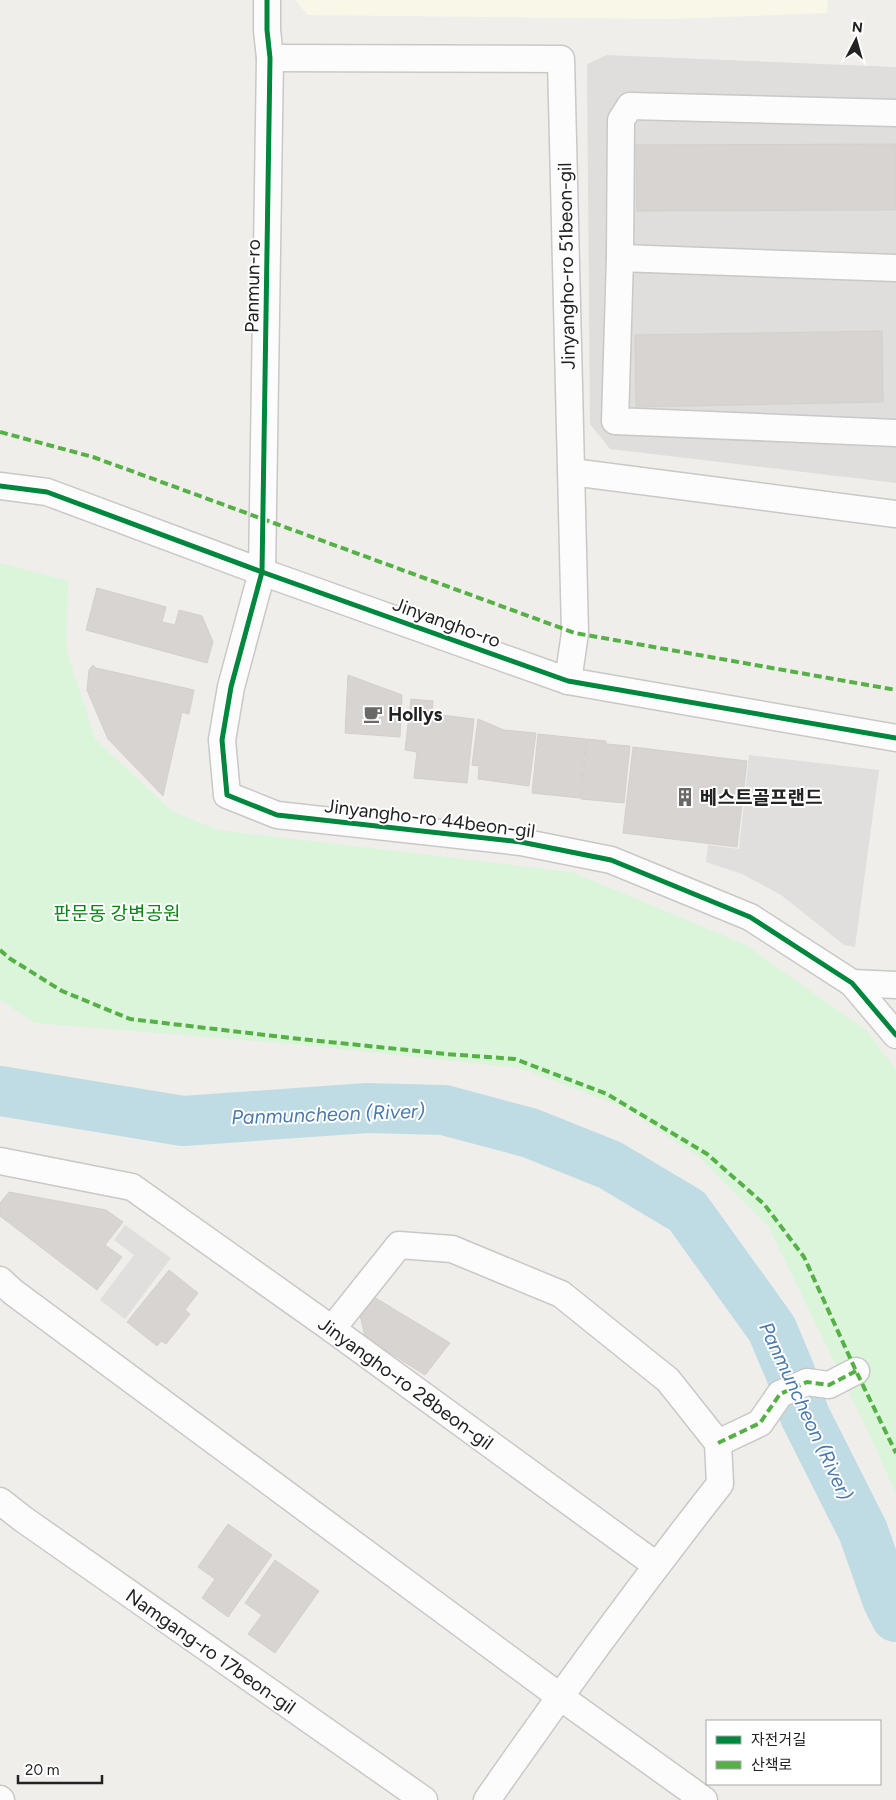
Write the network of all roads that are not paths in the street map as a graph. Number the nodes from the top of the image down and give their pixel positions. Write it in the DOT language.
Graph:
graph roads {
  1 [pos="268,0"];
  2 [pos="270,58"];
  3 [pos="896,113"];
  4 [pos="620,258"];
  5 [pos="896,268"];
  6 [pos="896,433"];
  7 [pos="572,472"];
  8 [pos="0,486"];
  9 [pos="896,514"];
  10 [pos="262,572"];
  11 [pos="568,681"];
  12 [pos="896,738"];
  13 [pos="852,983"];
  14 [pos="896,985"];
  15 [pos="896,1035"];
  16 [pos="0,1161"];
  17 [pos="0,1280"];
  18 [pos="332,1329"];
  19 [pos="856,1371"];
  20 [pos="718,1442"];
  21 [pos="0,1500"];
  22 [pos="656,1565"];
  23 [pos="559,1696"];
  24 [pos="424,1800"];
  25 [pos="487,1800"];
  26 [pos="704,1800"];
  1 -- 2 [label="street, Panmun-ro"];
  2 -- 7 [label="street, Jinyangho-ro 51beon-gil"];
  2 -- 10 [label="street, Panmun-ro"];
  3 -- 4 [label="street"];
  4 -- 5 [label="street"];
  4 -- 6 [label="street"];
  7 -- 9 [label="street"];
  7 -- 11 [label="street, Jinyangho-ro 51beon-gil"];
  8 -- 10 [label="street, Jinyangho-ro"];
  10 -- 11 [label="street, Jinyangho-ro"];
  10 -- 13 [label="street, Jinyangho-ro 44beon-gil"];
  11 -- 12 [label="street, Jinyangho-ro"];
  13 -- 14 [label="street"];
  13 -- 15 [label="street, Jinyangho-ro 44beon-gil"];
  16 -- 18 [label="street, Jinyangho-ro 28beon-gil"];
  17 -- 23 [label="street"];
  18 -- 20 [label="street"];
  18 -- 22 [label="street, Jinyangho-ro 28beon-gil"];
  19 -- 20 [label="street"];
  20 -- 22 [label="street"];
  21 -- 24 [label="street, Namgang-ro 17beon-gil"];
  22 -- 23 [label="street"];
  23 -- 25 [label="street"];
  23 -- 26 [label="street"];
}
